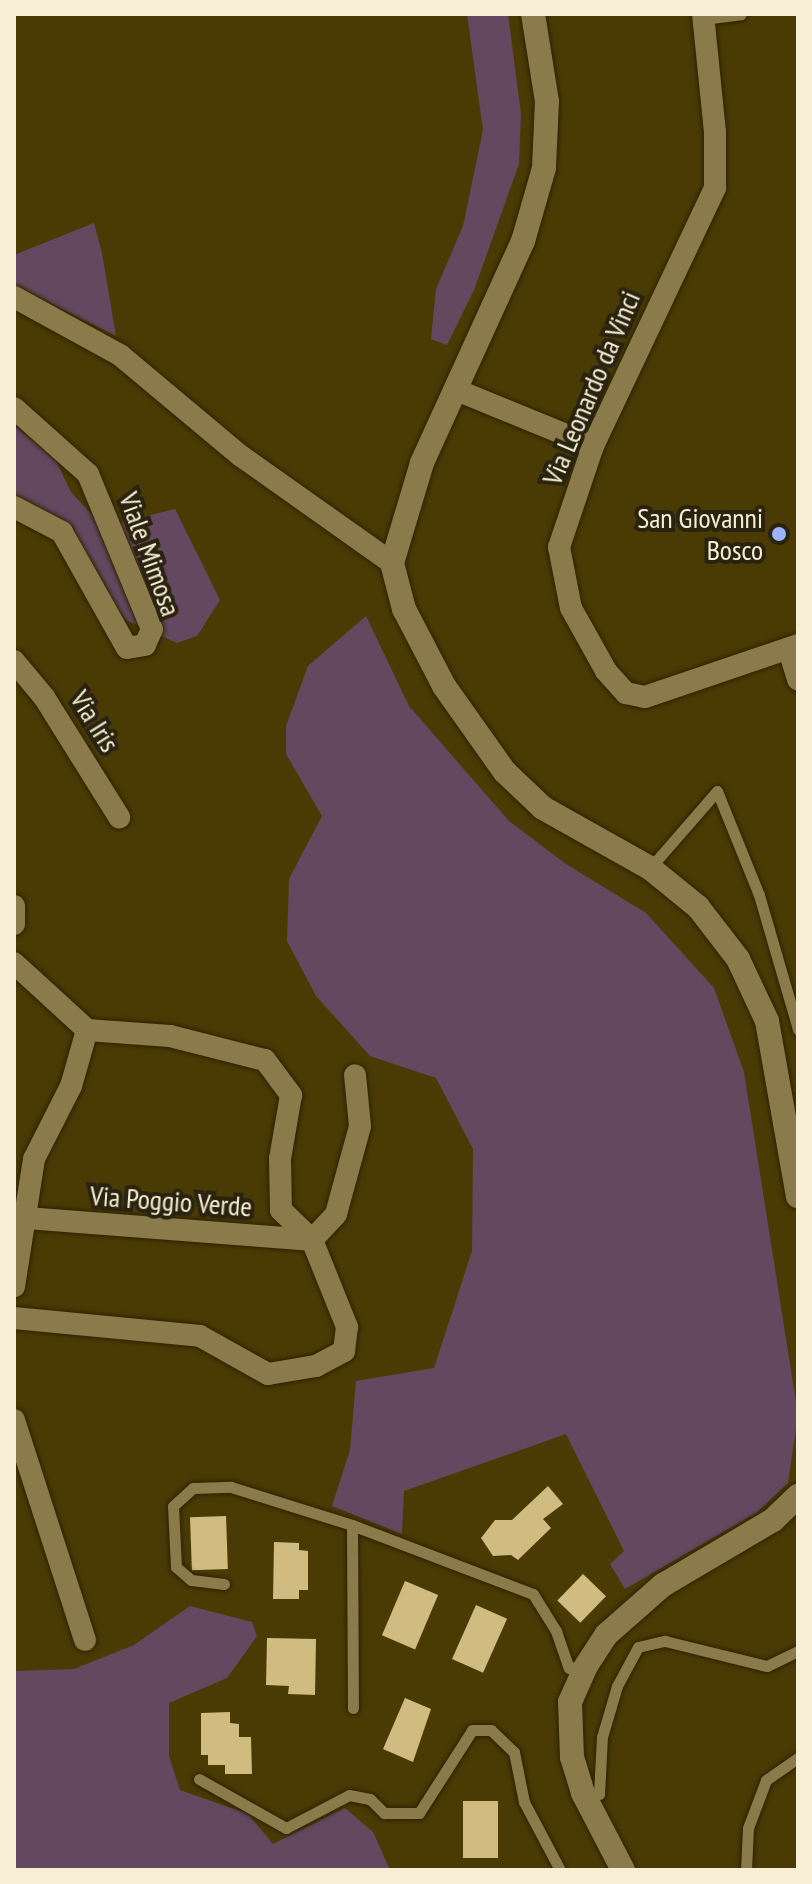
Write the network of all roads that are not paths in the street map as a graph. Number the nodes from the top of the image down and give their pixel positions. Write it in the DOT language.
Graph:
graph roads {
  1 [pos="533,14"];
  2 [pos="741,14"];
  3 [pos="703,16"];
  4 [pos="14,297"];
  5 [pos="459,391"];
  6 [pos="14,408"];
  7 [pos="593,446"];
  8 [pos="14,507"];
  9 [pos="392,563"];
  10 [pos="794,647"];
  11 [pos="14,661"];
  12 [pos="798,680"];
  13 [pos="119,817"];
  14 [pos="650,868"];
  15 [pos="14,906"];
  16 [pos="14,924"];
  17 [pos="14,963"];
  18 [pos="798,1029"];
  19 [pos="87,1030"];
  20 [pos="355,1075"];
  21 [pos="798,1196"];
  22 [pos="28,1218"];
  23 [pos="312,1240"];
  24 [pos="14,1286"];
  25 [pos="14,1318"];
  26 [pos="14,1420"];
  27 [pos="798,1496"];
  28 [pos="352,1525"];
  29 [pos="224,1584"];
  30 [pos="85,1640"];
  31 [pos="798,1651"];
  32 [pos="586,1666"];
  33 [pos="353,1708"];
  34 [pos="798,1758"];
  35 [pos="199,1779"];
  36 [pos="583,1793"];
  37 [pos="560,1870"];
  38 [pos="623,1870"];
  39 [pos="746,1870"];
  1 -- 5 [label="street"];
  2 -- 3 [label="lane"];
  3 -- 7 [label="street, Via Leonardo da Vinci"];
  4 -- 9 [label="street"];
  5 -- 7 [label="street"];
  5 -- 9 [label="street"];
  6 -- 8 [label="street, Viale Mimosa"];
  7 -- 10 [label="street, Via Leonardo da Vinci"];
  9 -- 14 [label="street"];
  10 -- 12 [label="street"];
  11 -- 13 [label="street, Via Iris"];
  14 -- 18 [label="lane"];
  14 -- 21 [label="street"];
  15 -- 16 [label="street"];
  17 -- 19 [label="street"];
  19 -- 22 [label="street"];
  19 -- 23 [label="street, Via Poggio Verde"];
  20 -- 23 [label="street"];
  22 -- 23 [label="street, Via Poggio Verde"];
  22 -- 24 [label="street"];
  23 -- 25 [label="street, Via Poggio Verde"];
  26 -- 30 [label="street"];
  27 -- 32 [label="street"];
  28 -- 29 [label="lane"];
  28 -- 32 [label="lane"];
  28 -- 33 [label="lane"];
  31 -- 36 [label="lane"];
  32 -- 36 [label="street"];
  34 -- 39 [label="lane"];
  35 -- 37 [label="lane"];
  36 -- 38 [label="street"];
}
